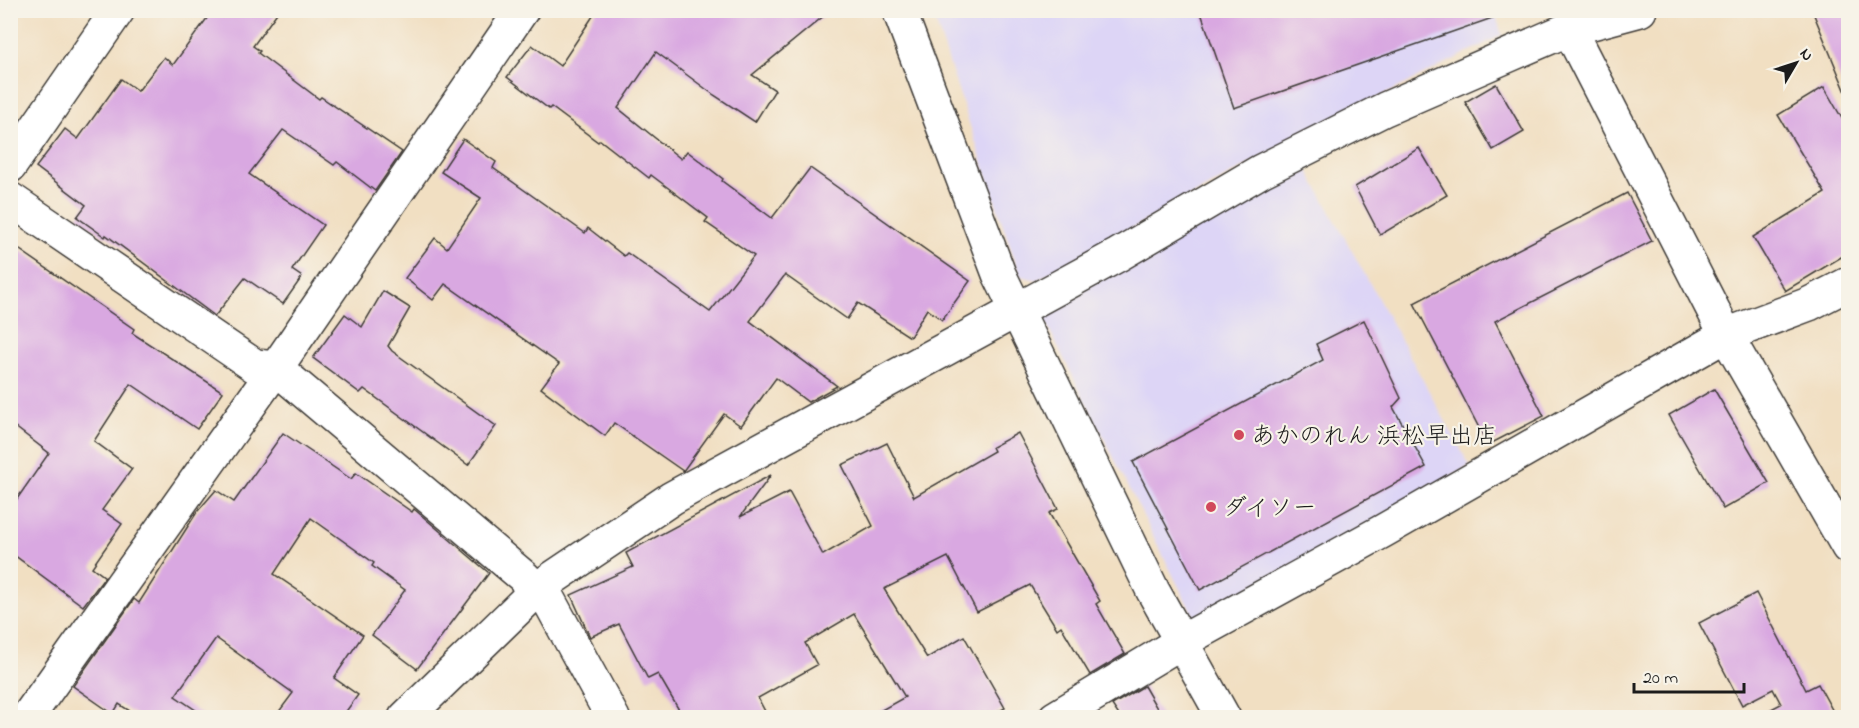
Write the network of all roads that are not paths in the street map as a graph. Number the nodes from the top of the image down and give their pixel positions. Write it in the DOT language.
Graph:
graph roads {
  1 [pos="118,10"];
  2 [pos="522,10"];
  3 [pos="899,10"];
  4 [pos="1619,13"];
  5 [pos="1569,30"];
  6 [pos="10,166"];
  7 [pos="10,199"];
  8 [pos="1848,284"];
  9 [pos="1016,310"];
  10 [pos="1726,335"];
  11 [pos="276,368"];
  12 [pos="1848,548"];
  13 [pos="537,590"];
  14 [pos="1181,642"];
  15 [pos="27,717"];
  16 [pos="405,717"];
  17 [pos="614,717"];
  18 [pos="1055,717"];
  19 [pos="1224,717"];
  1 -- 6 [label="street"];
  2 -- 11 [label="street"];
  3 -- 9 [label="street"];
  4 -- 5 [label="street"];
  5 -- 9 [label="street"];
  5 -- 10 [label="street"];
  7 -- 11 [label="street"];
  8 -- 10 [label="street"];
  9 -- 13 [label="street"];
  9 -- 14 [label="street"];
  10 -- 12 [label="street"];
  10 -- 14 [label="street"];
  11 -- 13 [label="street"];
  11 -- 15 [label="street"];
  13 -- 16 [label="street"];
  13 -- 17 [label="street"];
  14 -- 18 [label="street"];
  14 -- 19 [label="street"];
}
